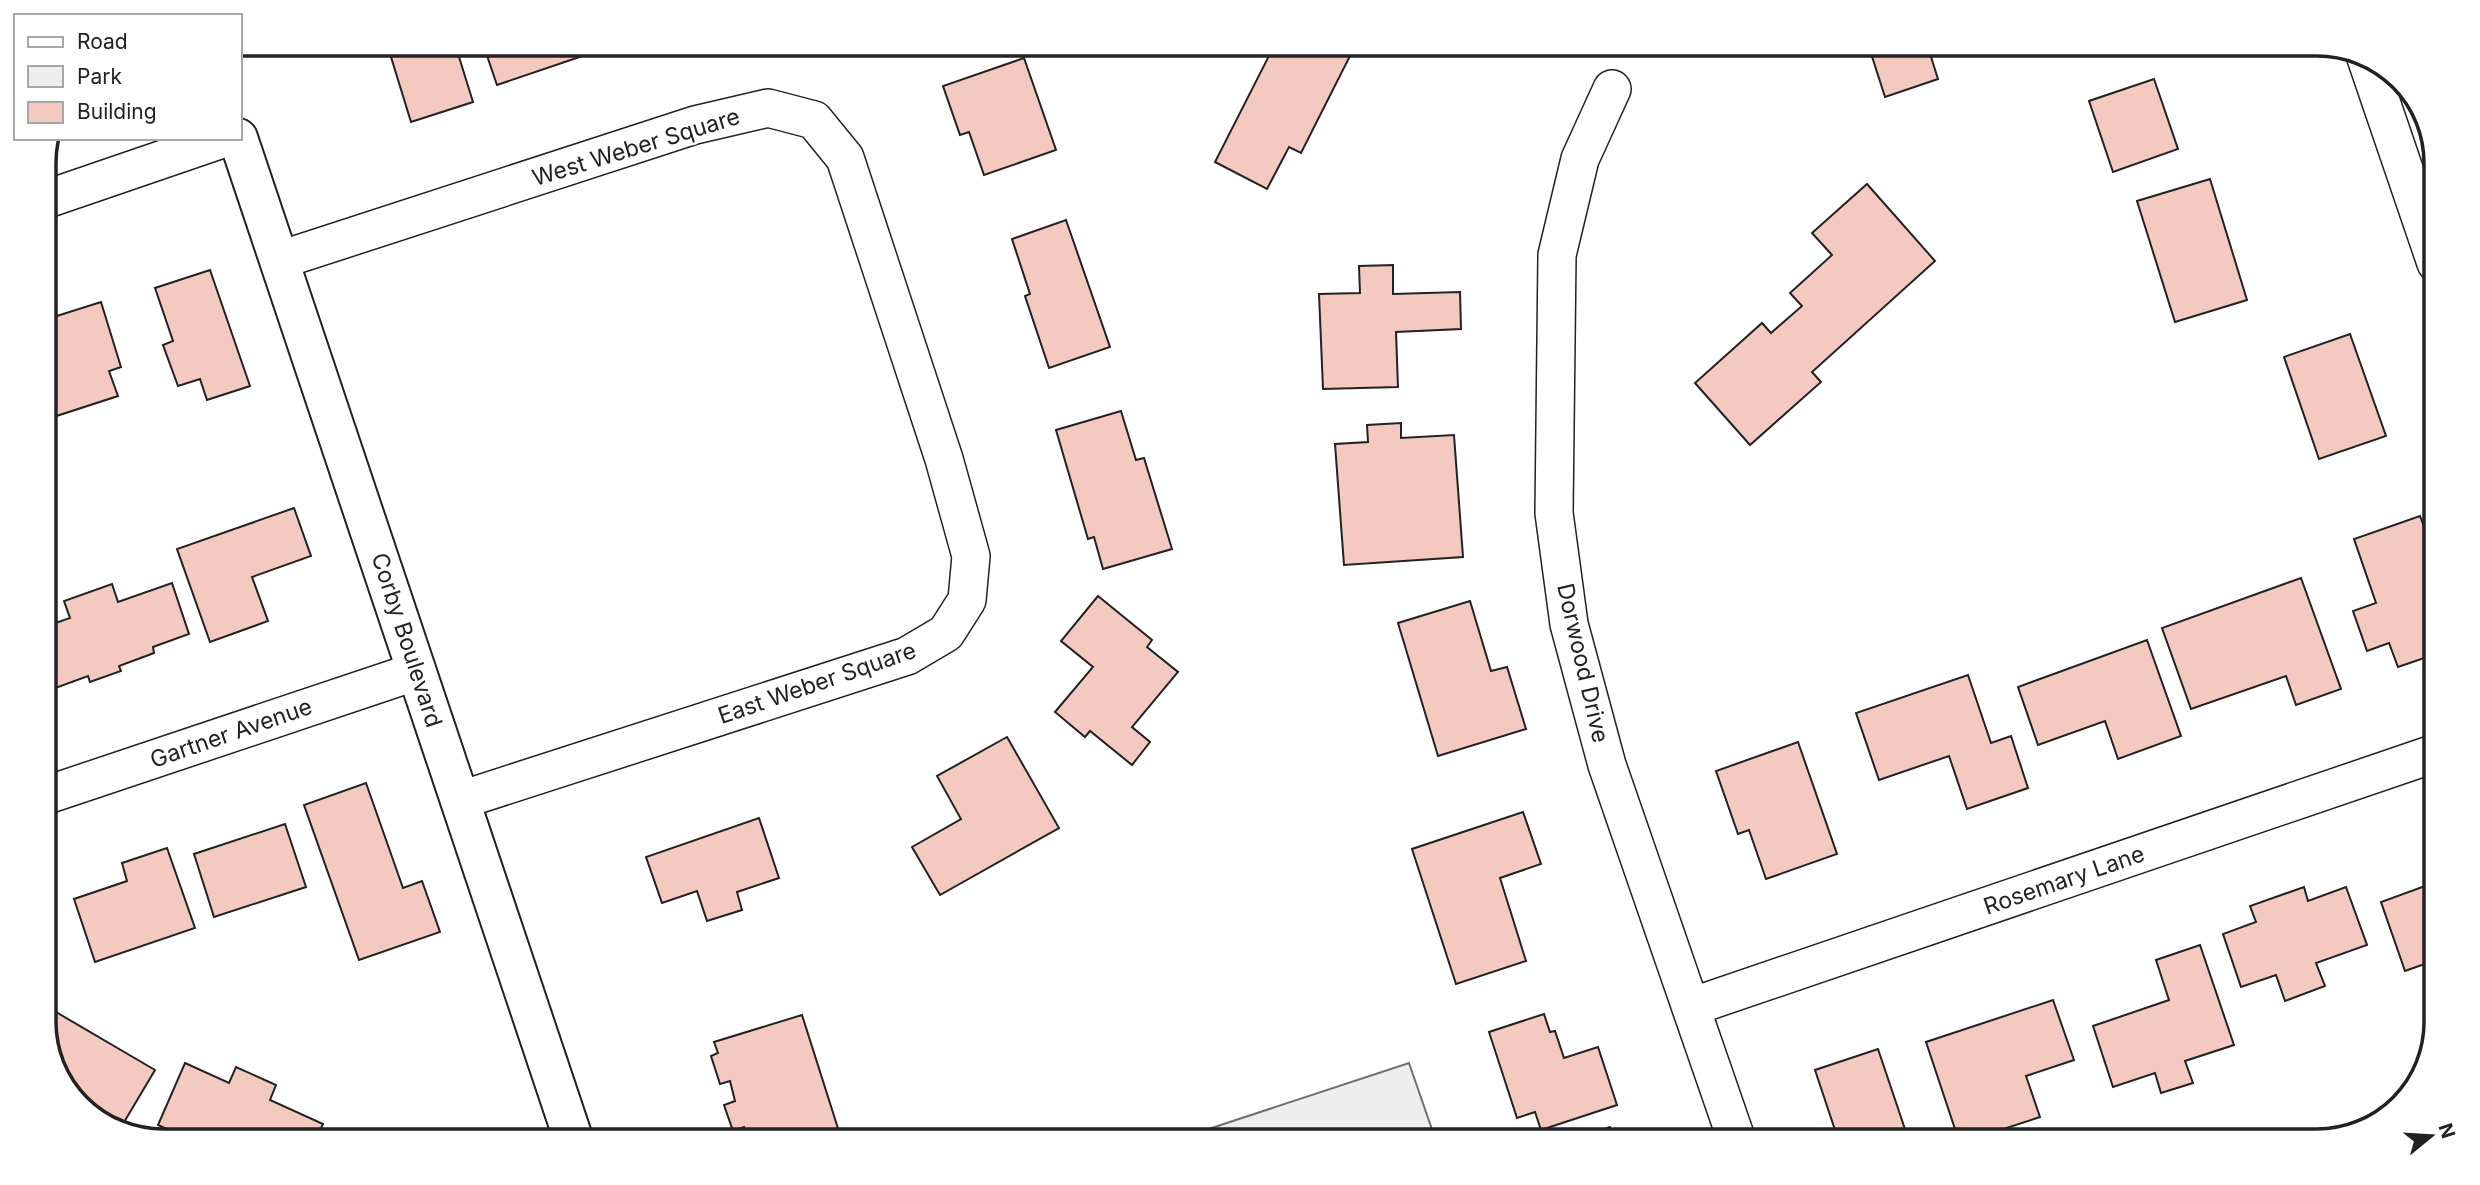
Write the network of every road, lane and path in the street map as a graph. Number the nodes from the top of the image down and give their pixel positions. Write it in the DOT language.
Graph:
graph roads {
  1 [pos="2370,70"];
  2 [pos="1612,89"];
  3 [pos="219,140"];
  4 [pos="239,140"];
  5 [pos="56,196"];
  6 [pos="2424,228"];
  7 [pos="280,260"];
  8 [pos="902,330"];
  9 [pos="417,671"];
  10 [pos="2424,757"];
  11 [pos="56,792"];
  12 [pos="461,800"];
  13 [pos="1691,1006"];
  14 [pos="570,1129"];
  15 [pos="1733,1129"];
  1 -- 6 [label="street"];
  2 -- 13 [label="street, Dorwood Drive"];
  3 -- 5 [label="street"];
  4 -- 7 [label="street, Corby Boulevard"];
  7 -- 8 [label="street, West Weber Square"];
  7 -- 9 [label="street, Corby Boulevard"];
  8 -- 12 [label="street, East Weber Square"];
  9 -- 11 [label="street, Gartner Avenue"];
  9 -- 12 [label="street, Corby Boulevard"];
  10 -- 13 [label="street, Rosemary Lane"];
  12 -- 14 [label="street, Corby Boulevard"];
  13 -- 15 [label="street, Dorwood Drive"];
}
